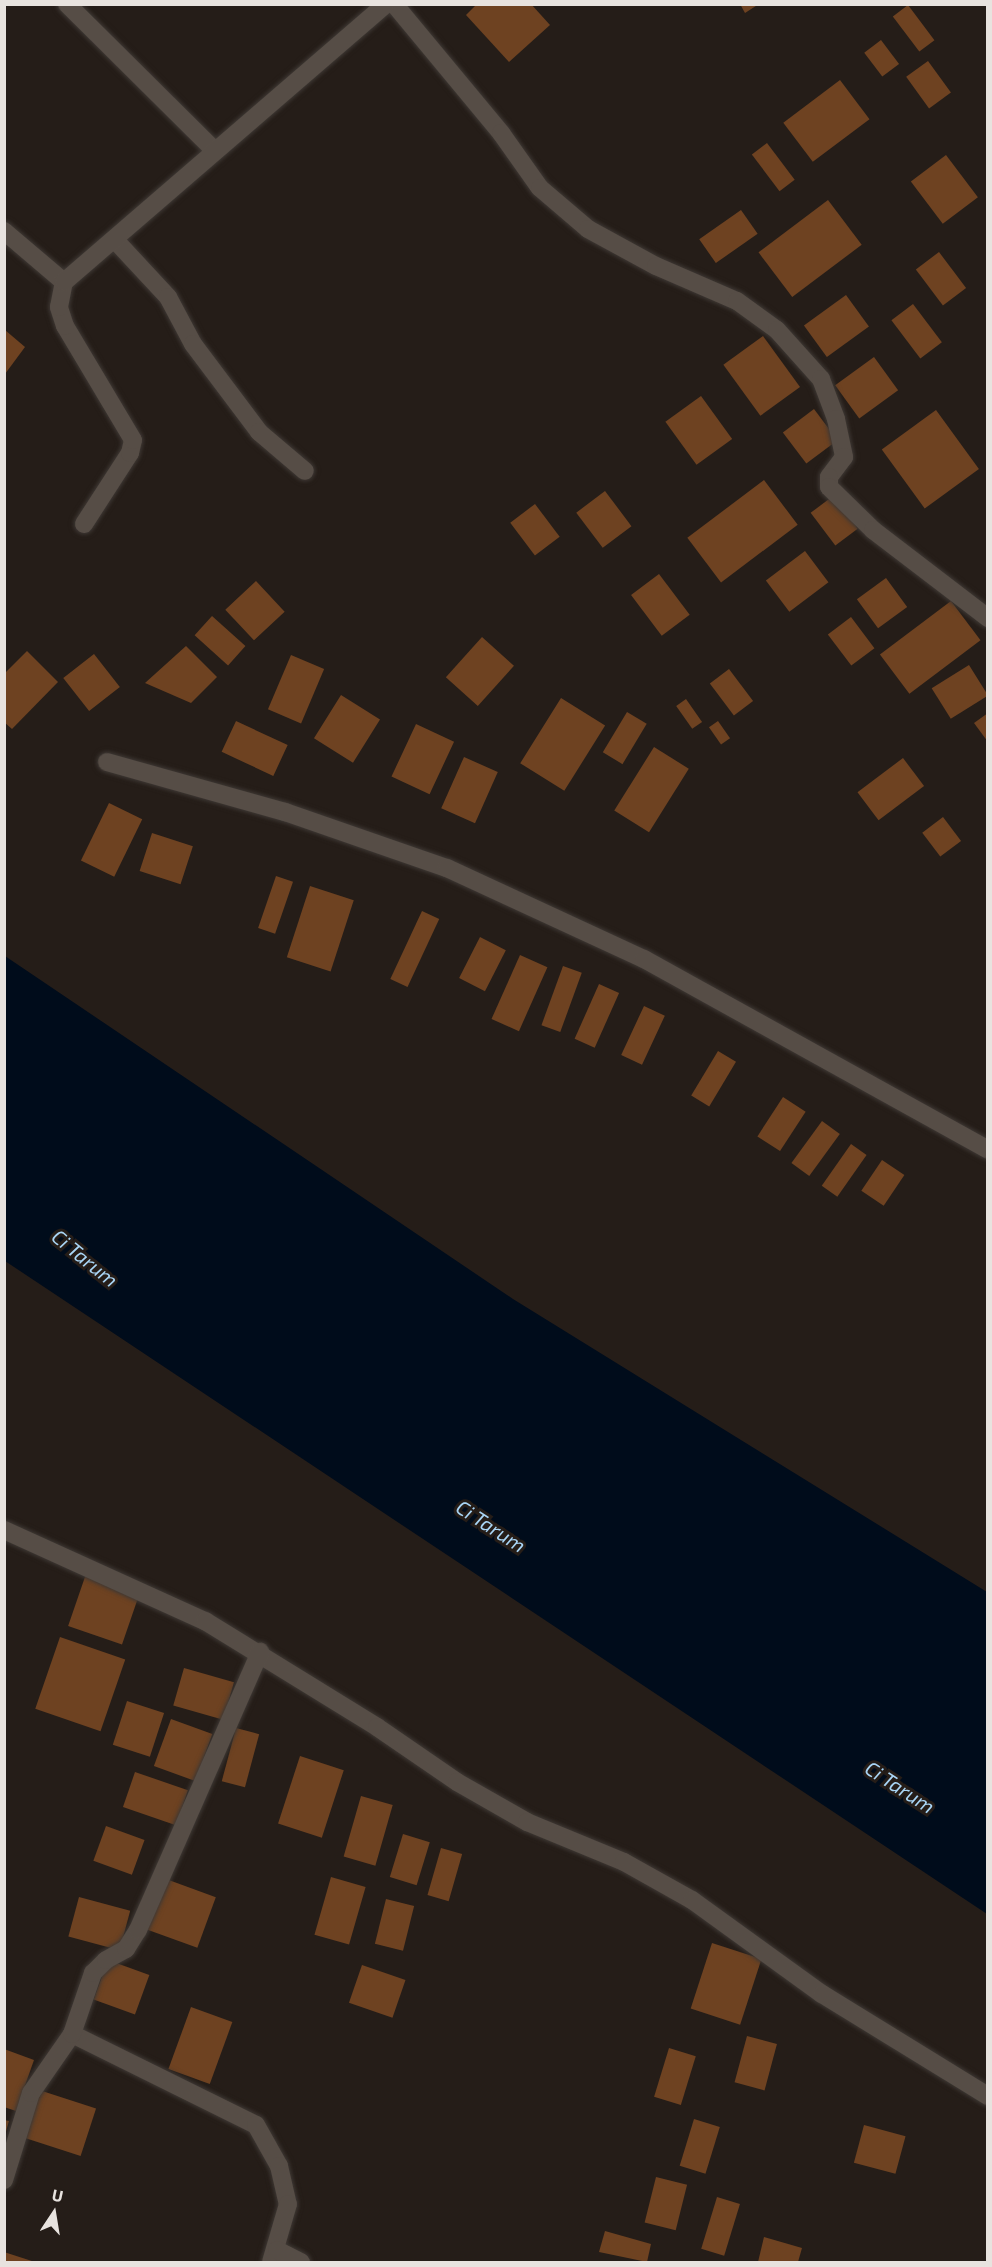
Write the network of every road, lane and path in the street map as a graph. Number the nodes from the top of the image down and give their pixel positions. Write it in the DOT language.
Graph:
graph roads {
  1 [pos="67,4"];
  2 [pos="386,4"];
  3 [pos="394,4"];
  4 [pos="214,150"];
  5 [pos="4,231"];
  6 [pos="115,240"];
  7 [pos="64,282"];
  8 [pos="305,471"];
  9 [pos="84,524"];
  10 [pos="987,618"];
  11 [pos="107,762"];
  12 [pos="987,1150"];
  13 [pos="4,1530"];
  14 [pos="260,1652"];
  15 [pos="72,2034"];
  16 [pos="987,2096"];
  17 [pos="4,2180"];
  18 [pos="274,2256"];
  19 [pos="301,2262"];
  1 -- 4 [label="street"];
  2 -- 4 [label="street"];
  3 -- 10 [label="street"];
  4 -- 6 [label="street"];
  5 -- 7 [label="street"];
  6 -- 7 [label="street"];
  6 -- 8 [label="street"];
  7 -- 9 [label="street"];
  11 -- 12 [label="street"];
  13 -- 14 [label="street"];
  14 -- 15 [label="street"];
  14 -- 16 [label="street"];
  15 -- 17 [label="street"];
  15 -- 18 [label="street"];
  18 -- 19 [label="street"];
}
